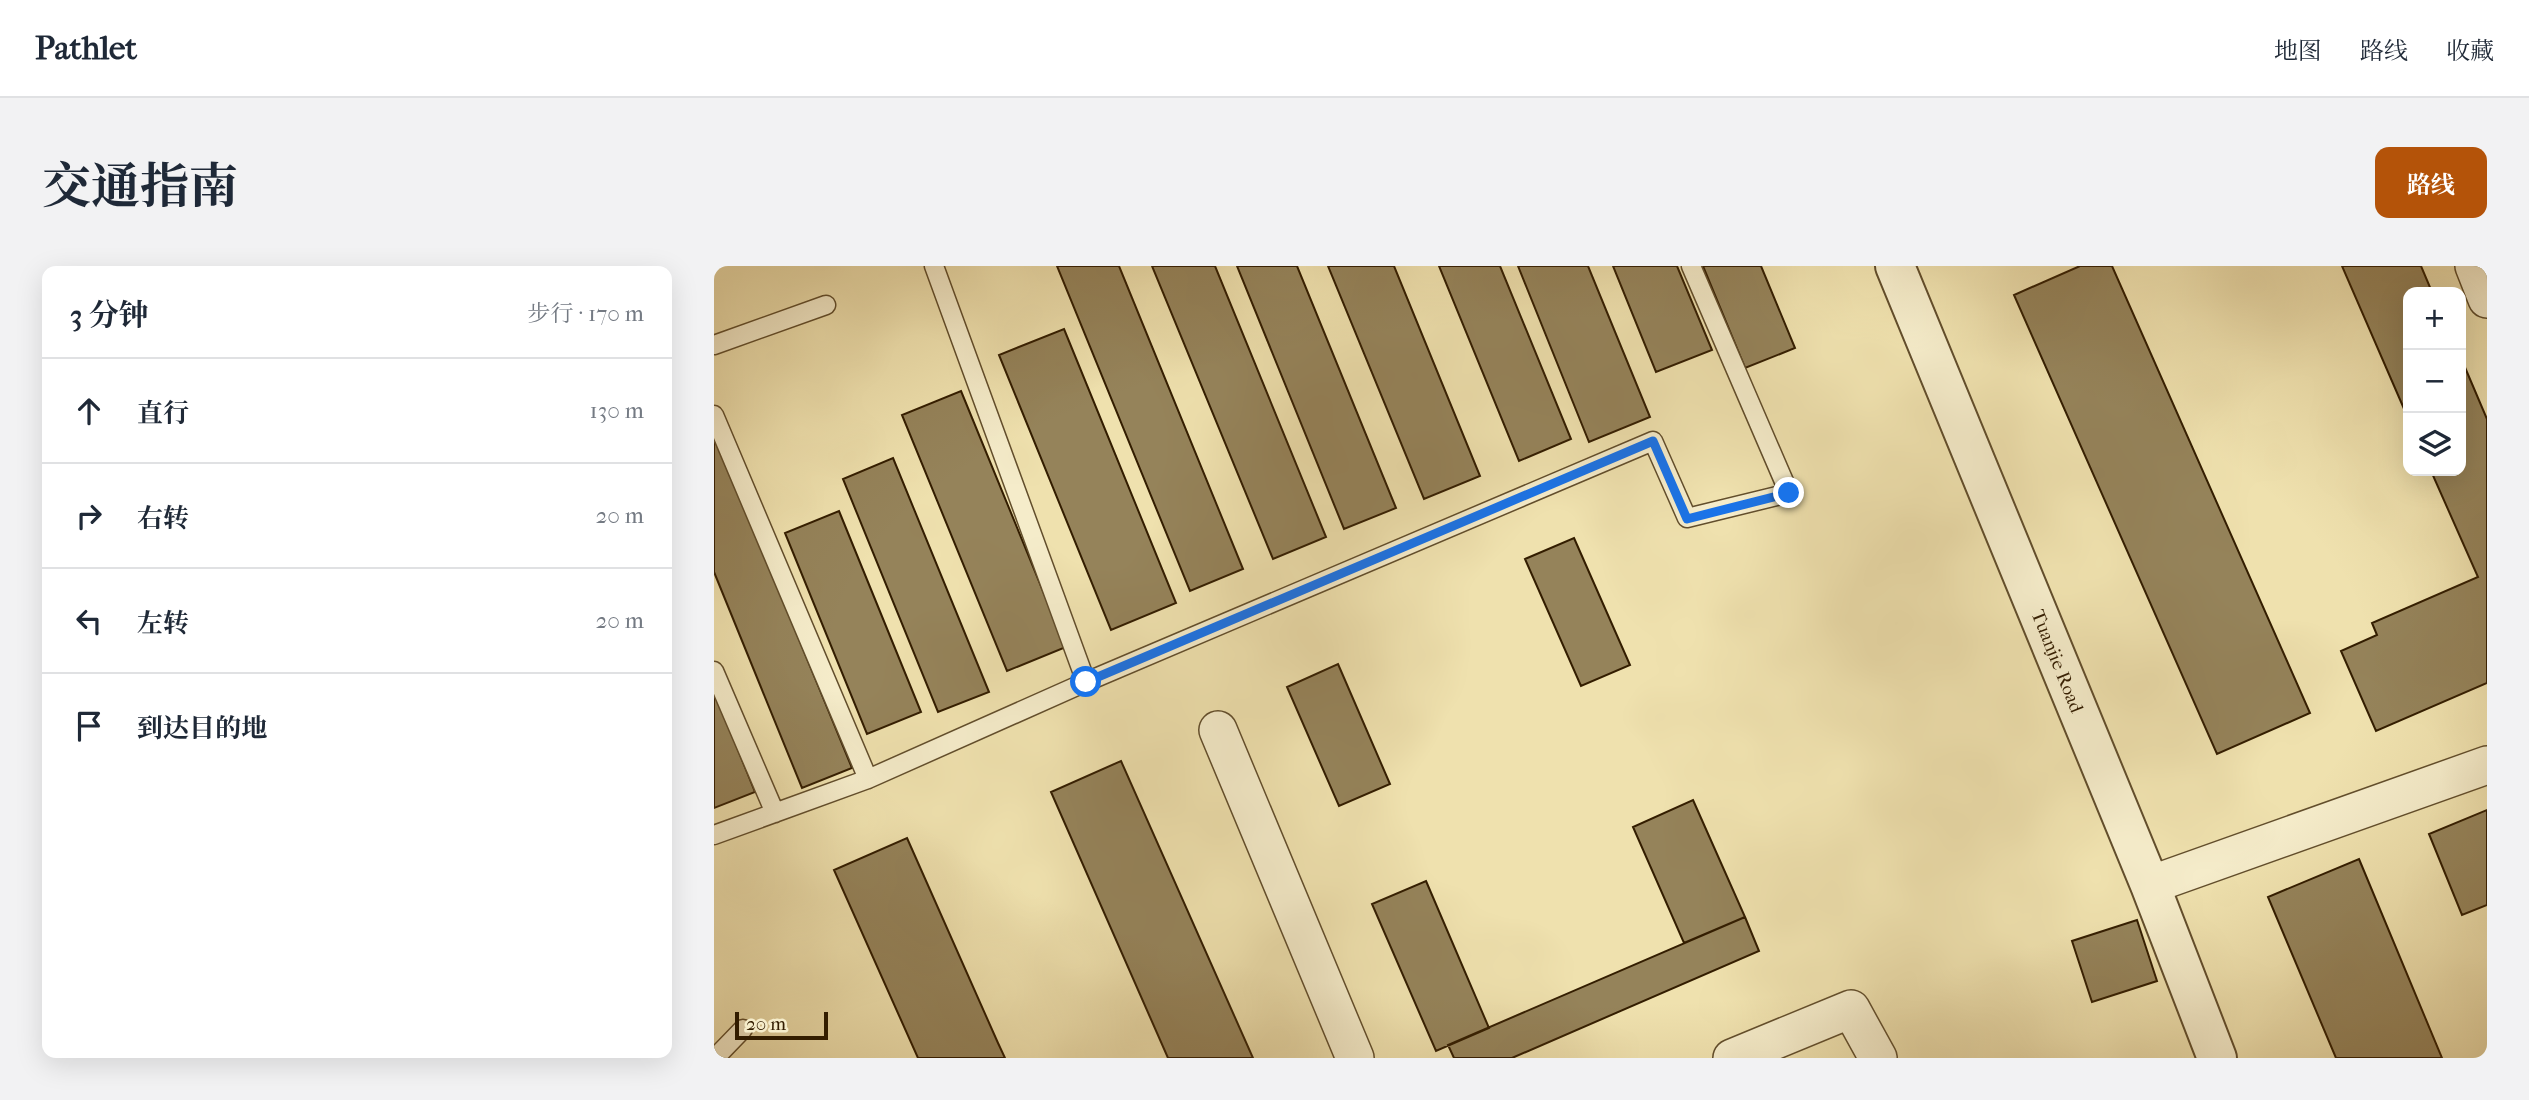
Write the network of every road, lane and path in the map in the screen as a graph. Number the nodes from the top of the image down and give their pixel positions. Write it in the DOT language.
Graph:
graph roads {
  1 [pos="934,266"];
  2 [pos="1691,266"];
  3 [pos="1895,266"];
  4 [pos="2474,266"];
  5 [pos="2487,299"];
  6 [pos="826,305"];
  7 [pos="714,345"];
  8 [pos="714,415"];
  9 [pos="714,671"];
  10 [pos="1086,682"];
  11 [pos="1219,730"];
  12 [pos="2487,765"];
  13 [pos="869,779"];
  14 [pos="775,813"];
  15 [pos="714,835"];
  16 [pos="2150,885"];
  17 [pos="743,1029"];
  18 [pos="715,1058"];
  19 [pos="1355,1058"];
  20 [pos="1732,1058"];
  21 [pos="1878,1058"];
  22 [pos="2217,1058"];
  1 -- 10 [label="lane"];
  2 -- 10 [label="lane"];
  3 -- 16 [label="street, Tuanjie Road"];
  4 -- 5 [label="street"];
  6 -- 7 [label="lane"];
  8 -- 13 [label="lane"];
  9 -- 14 [label="lane"];
  10 -- 13 [label="lane"];
  11 -- 19 [label="street"];
  12 -- 16 [label="street"];
  13 -- 14 [label="lane"];
  14 -- 15 [label="lane"];
  16 -- 22 [label="street, Tuanjie Road"];
  17 -- 18 [label="lane"];
  20 -- 21 [label="street"];
}
